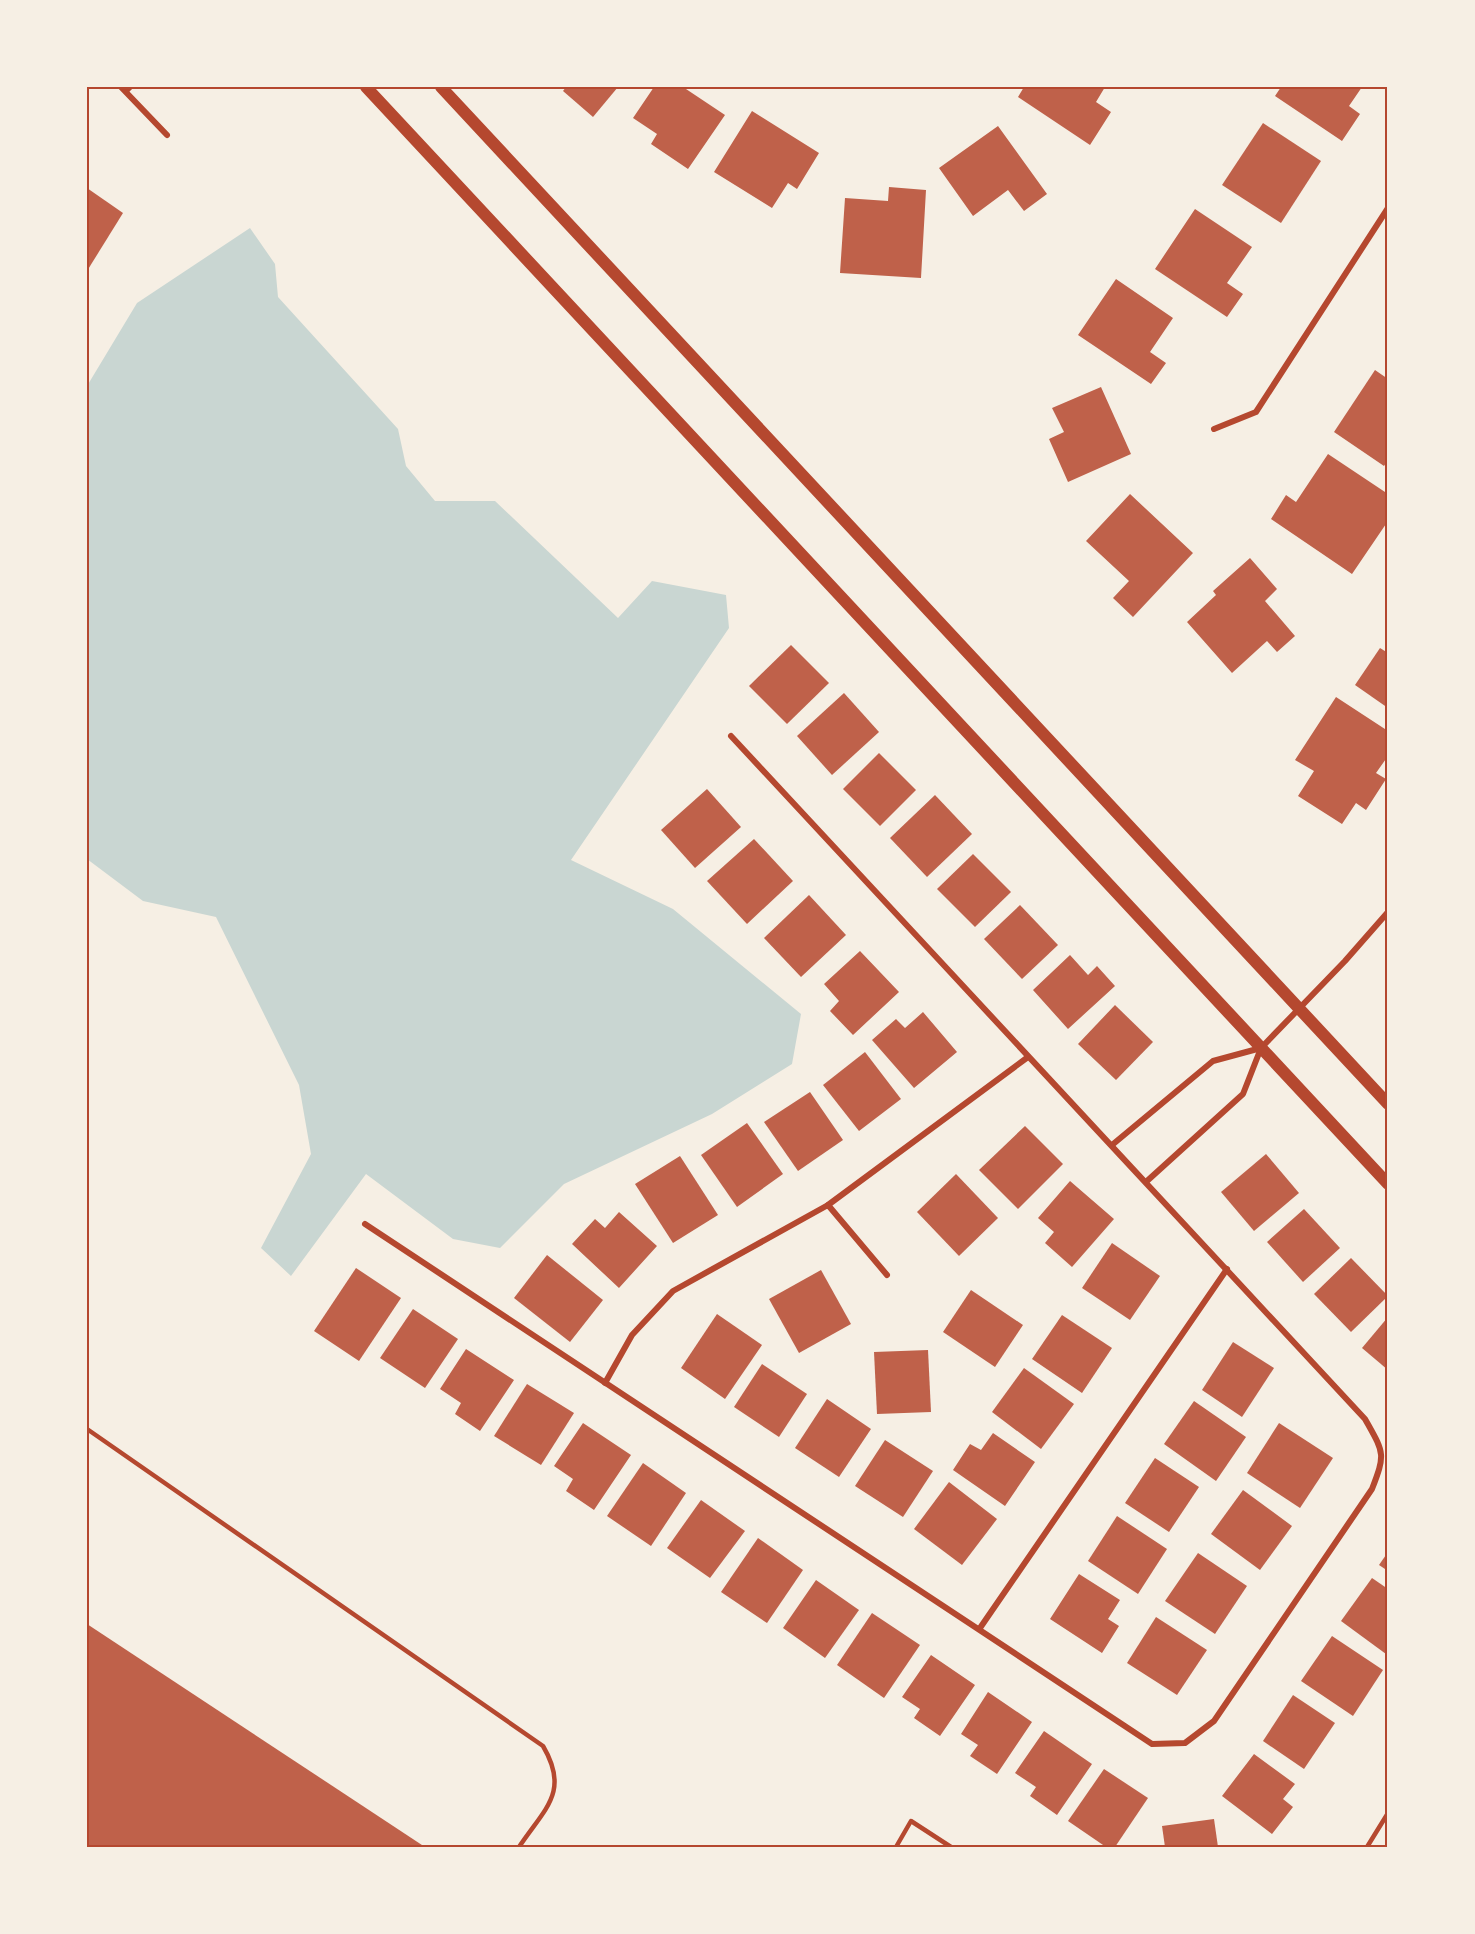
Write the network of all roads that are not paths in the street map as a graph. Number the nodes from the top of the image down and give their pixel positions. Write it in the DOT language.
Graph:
graph roads {
  1 [pos="366,87"];
  2 [pos="441,87"];
  3 [pos="126,89"];
  4 [pos="167,135"];
  5 [pos="1388,208"];
  6 [pos="1214,429"];
  7 [pos="731,736"];
  8 [pos="1388,912"];
  9 [pos="1299,1009"];
  10 [pos="1261,1048"];
  11 [pos="1028,1057"];
  12 [pos="1388,1104"];
  13 [pos="1112,1145"];
  14 [pos="1147,1181"];
  15 [pos="1388,1184"];
  16 [pos="828,1205"];
  17 [pos="364,1224"];
  18 [pos="1227,1269"];
  19 [pos="887,1275"];
  20 [pos="605,1383"];
  21 [pos="87,1429"];
  22 [pos="980,1628"];
  23 [pos="1388,1814"];
  24 [pos="519,1847"];
  25 [pos="896,1847"];
  26 [pos="951,1847"];
  27 [pos="1367,1847"];
  1 -- 10 [label="main road"];
  2 -- 9 [label="main road"];
  3 -- 4 [label="street"];
  5 -- 6 [label="street"];
  7 -- 11 [label="street"];
  8 -- 9 [label="street"];
  9 -- 10 [label="street"];
  9 -- 12 [label="main road"];
  10 -- 13 [label="street"];
  10 -- 14 [label="street"];
  10 -- 15 [label="main road"];
  11 -- 13 [label="street"];
  11 -- 16 [label="street"];
  13 -- 14 [label="street"];
  14 -- 18 [label="street"];
  16 -- 19 [label="street"];
  16 -- 20 [label="street"];
  17 -- 20 [label="street"];
  18 -- 22 [label="street"];
  18 -- 22 [label="street"];
  20 -- 22 [label="street"];
  21 -- 24 [label="lane"];
  23 -- 27 [label="lane"];
  25 -- 26 [label="lane"];
}
